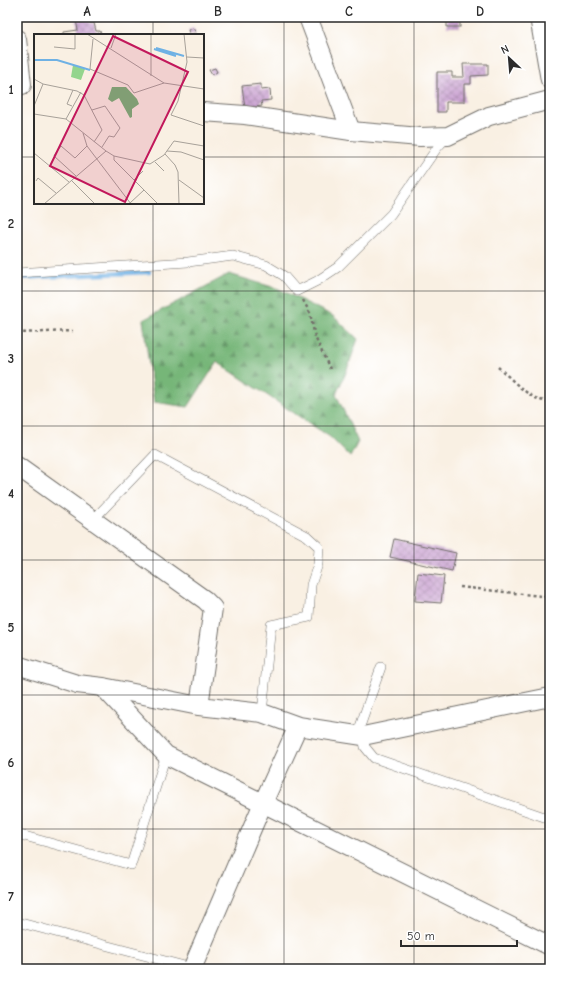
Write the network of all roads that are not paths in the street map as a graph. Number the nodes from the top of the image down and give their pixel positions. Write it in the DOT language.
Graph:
graph roads {
  1 [pos="308,17"];
  2 [pos="538,17"];
  3 [pos="17,39"];
  4 [pos="550,80"];
  5 [pos="25,86"];
  6 [pos="550,100"];
  7 [pos="204,112"];
  8 [pos="351,131"];
  9 [pos="448,136"];
  10 [pos="17,273"];
  11 [pos="17,466"];
  12 [pos="93,520"];
  13 [pos="17,665"];
  14 [pos="381,667"];
  15 [pos="103,687"];
  16 [pos="550,697"];
  17 [pos="199,706"];
  18 [pos="262,713"];
  19 [pos="298,726"];
  20 [pos="360,736"];
  21 [pos="166,755"];
  22 [pos="263,804"];
  23 [pos="550,819"];
  24 [pos="17,834"];
  25 [pos="17,922"];
  26 [pos="550,946"];
  27 [pos="192,968"];
  1 -- 8 [label="street"];
  2 -- 4 [label="street"];
  3 -- 5 [label="street"];
  6 -- 9 [label="street"];
  7 -- 8 [label="street"];
  8 -- 9 [label="street"];
  9 -- 10 [label="lane"];
  11 -- 12 [label="street"];
  12 -- 17 [label="street"];
  12 -- 18 [label="lane"];
  13 -- 15 [label="street"];
  14 -- 20 [label="lane"];
  15 -- 17 [label="street"];
  15 -- 21 [label="street"];
  16 -- 20 [label="street"];
  17 -- 18 [label="street"];
  18 -- 19 [label="street"];
  19 -- 20 [label="street"];
  19 -- 22 [label="street"];
  20 -- 23 [label="lane"];
  21 -- 22 [label="street"];
  21 -- 24 [label="lane"];
  22 -- 26 [label="street"];
  22 -- 27 [label="street"];
  25 -- 27 [label="lane"];
}
